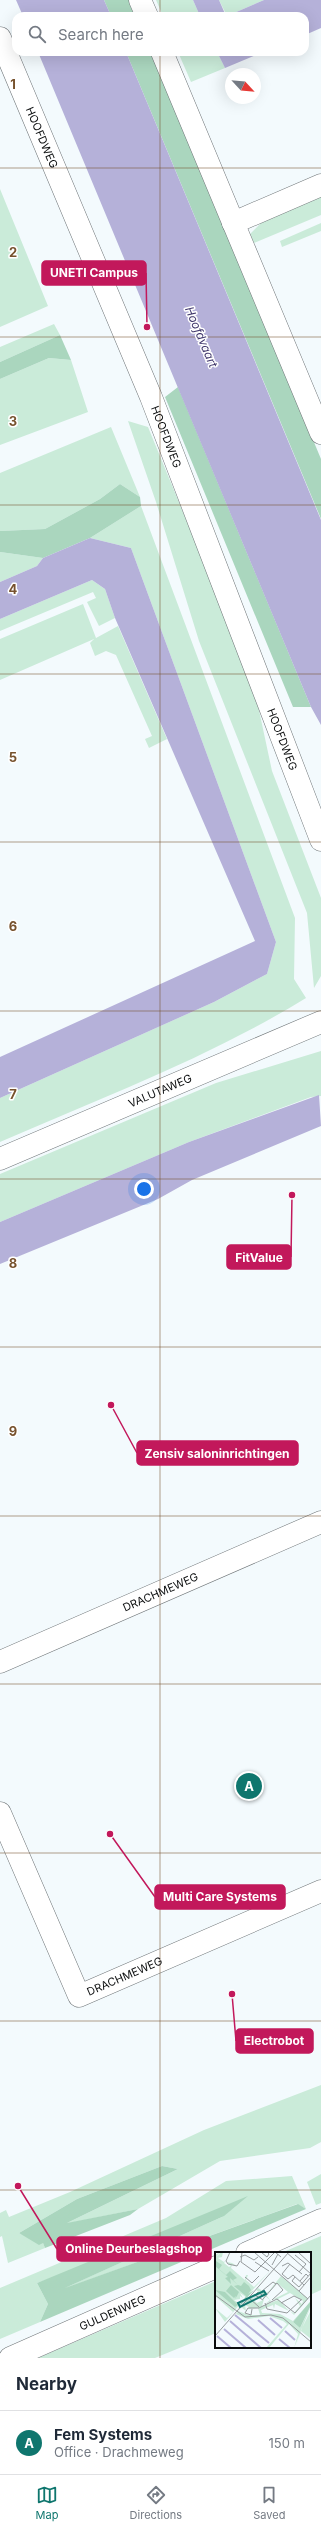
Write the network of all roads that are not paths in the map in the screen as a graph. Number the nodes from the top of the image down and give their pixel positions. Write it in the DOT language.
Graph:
graph roads {
  1 [pos="140,0"];
  2 [pos="145,12"];
  3 [pos="0,38"];
  4 [pos="164,56"];
  5 [pos="321,185"];
  6 [pos="234,223"];
  7 [pos="321,433"];
  8 [pos="321,840"];
  9 [pos="321,1022"];
  10 [pos="0,1159"];
  11 [pos="321,1522"];
  12 [pos="0,1662"];
  13 [pos="2,1821"];
  14 [pos="321,1891"];
  15 [pos="321,2220"];
  16 [pos="249,2252"];
  17 [pos="215,2267"];
  18 [pos="10,2358"];
  1 -- 2 [label="street"];
  3 -- 8 [label="street, HOOFDWEG"];
  4 -- 6 [label="street"];
  5 -- 6 [label="street"];
  6 -- 7 [label="street"];
  9 -- 10 [label="street, VALUTAWEG"];
  11 -- 12 [label="street, DRACHMEWEG"];
  13 -- 14 [label="street, DRACHMEWEG"];
  15 -- 16 [label="street"];
  17 -- 18 [label="street, GULDENWEG"];
}
